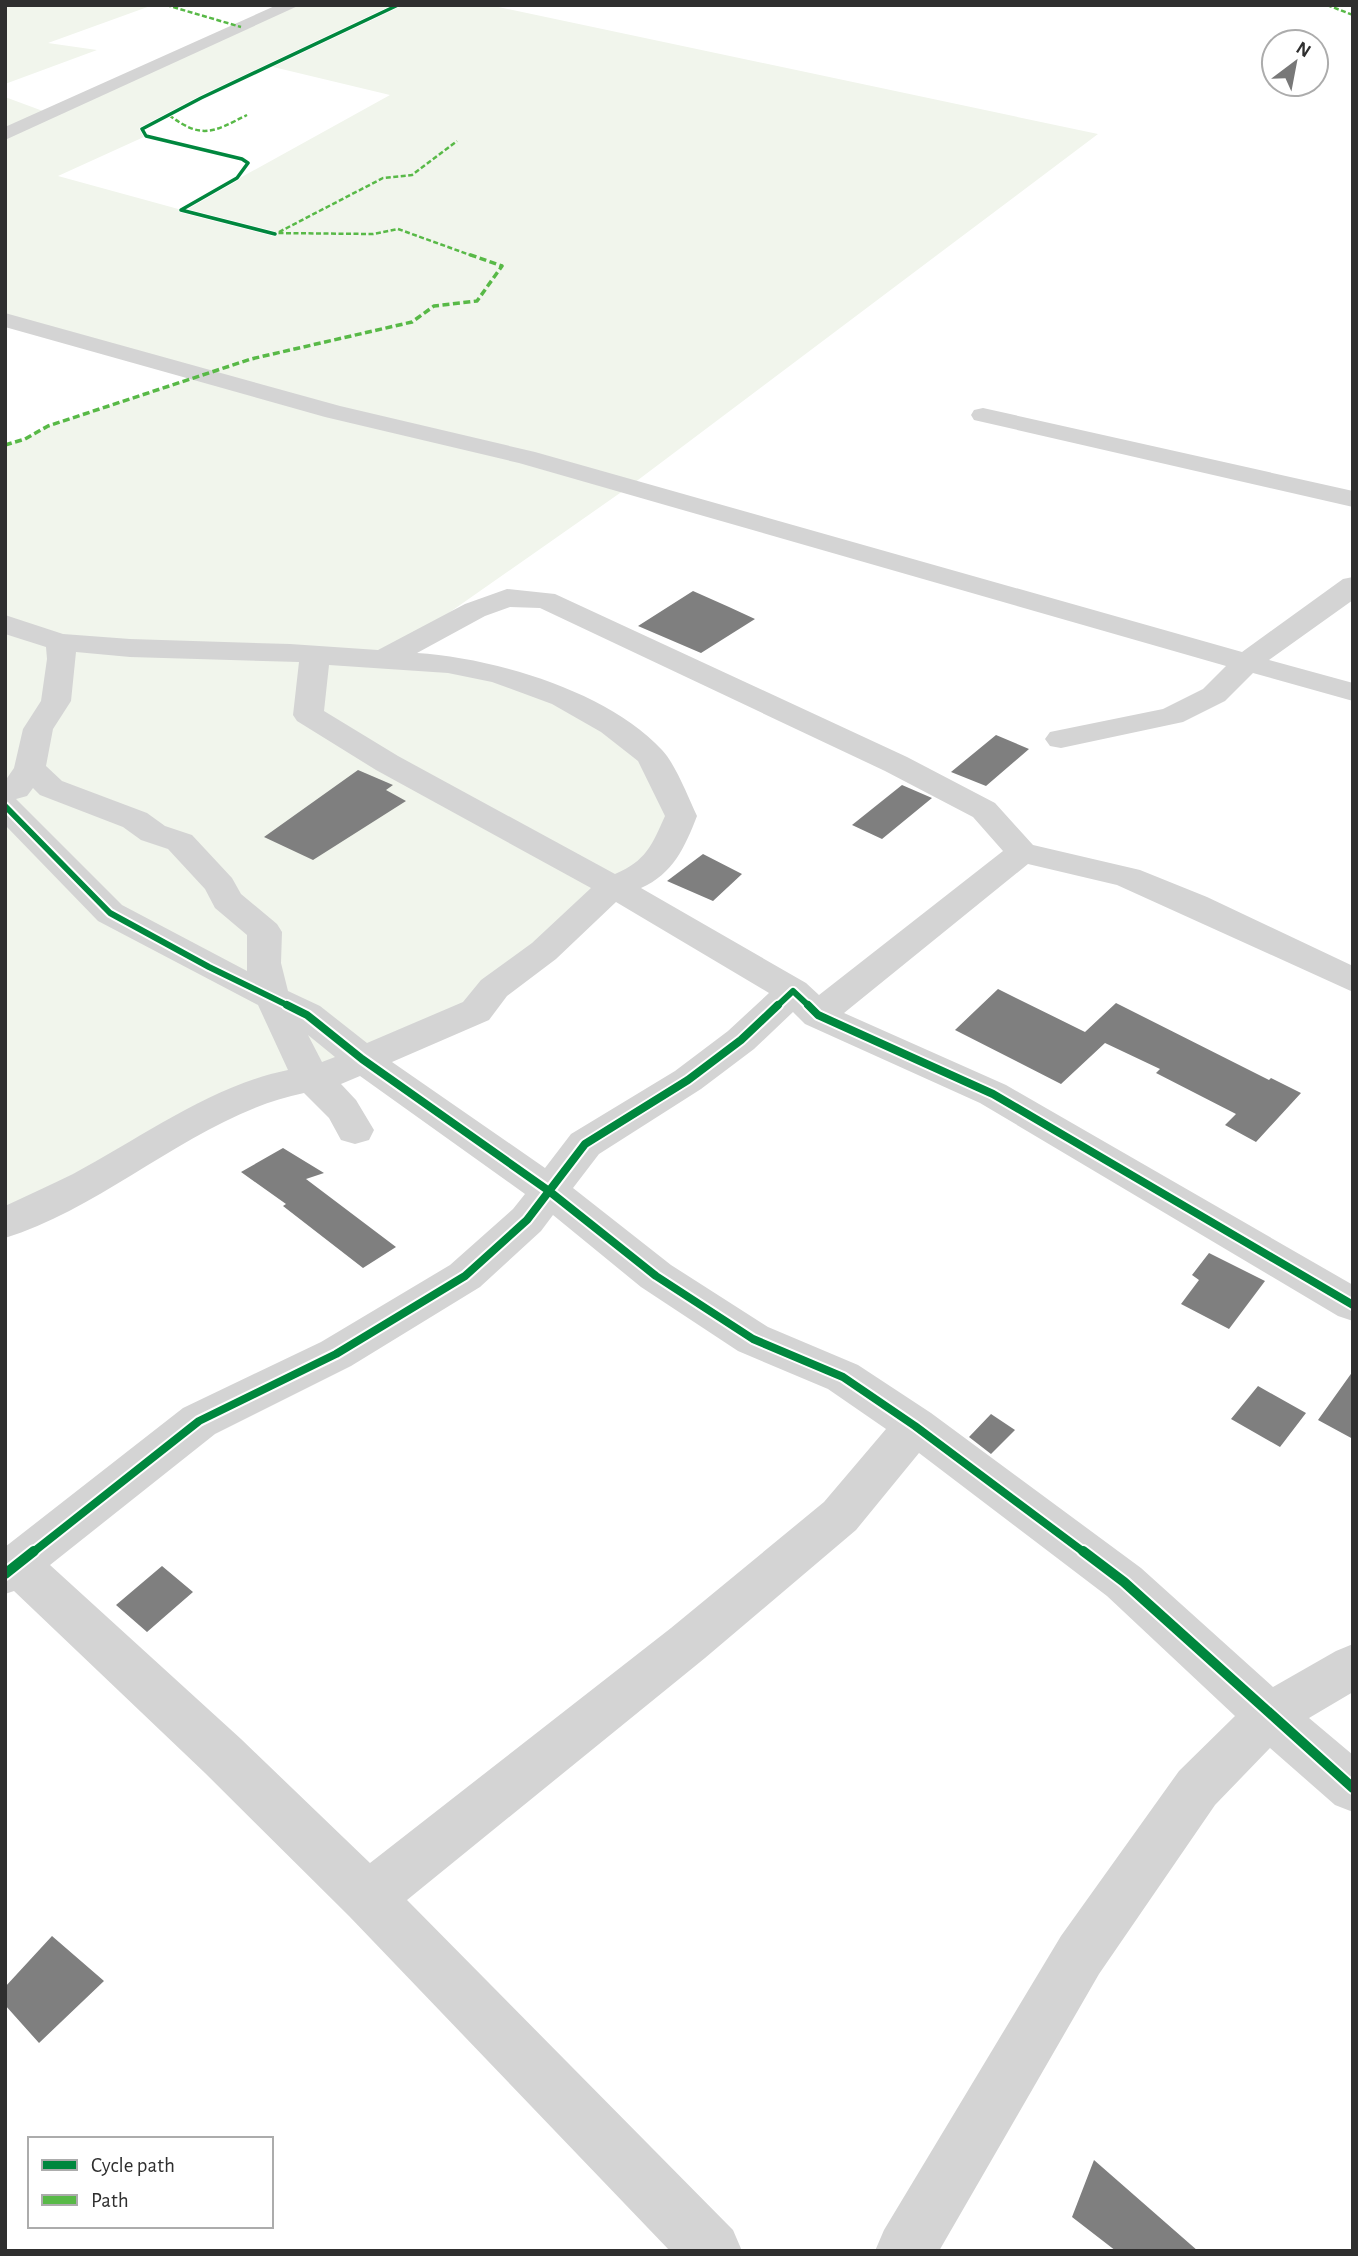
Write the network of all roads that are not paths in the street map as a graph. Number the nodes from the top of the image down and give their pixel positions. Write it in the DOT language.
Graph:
graph roads {
  1 [pos="292,5"];
  2 [pos="5,134"];
  3 [pos="5,320"];
  4 [pos="983,415"];
  5 [pos="1353,499"];
  6 [pos="1353,585"];
  7 [pos="5,624"];
  8 [pos="60,642"];
  9 [pos="315,655"];
  10 [pos="382,660"];
  11 [pos="1248,662"];
  12 [pos="1353,692"];
  13 [pos="1061,739"];
  14 [pos="30,768"];
  15 [pos="5,805"];
  16 [pos="1022,852"];
  17 [pos="612,887"];
  18 [pos="1347,969"];
  19 [pos="272,998"];
  20 [pos="806,1003"];
  21 [pos="362,1059"];
  22 [pos="310,1076"];
  23 [pos="355,1129"];
  24 [pos="549,1191"];
  25 [pos="5,1223"];
  26 [pos="1353,1305"];
  27 [pos="915,1426"];
  28 [pos="12,1569"];
  29 [pos="1353,1666"];
  30 [pos="1269,1715"];
  31 [pos="1353,1788"];
  32 [pos="368,1898"];
  33 [pos="712,2251"];
  34 [pos="905,2251"];
  1 -- 2 [label="street"];
  3 -- 11 [label="street"];
  4 -- 5 [label="street"];
  6 -- 11 [label="street"];
  7 -- 8 [label="street"];
  8 -- 9 [label="street"];
  8 -- 14 [label="street"];
  9 -- 10 [label="street"];
  9 -- 17 [label="street"];
  10 -- 16 [label="street"];
  10 -- 17 [label="street"];
  11 -- 12 [label="street"];
  11 -- 13 [label="street"];
  14 -- 15 [label="street"];
  14 -- 19 [label="street"];
  15 -- 19 [label="street"];
  16 -- 18 [label="street"];
  16 -- 20 [label="street"];
  17 -- 20 [label="street"];
  17 -- 21 [label="street"];
  19 -- 21 [label="street"];
  19 -- 22 [label="street"];
  20 -- 24 [label="street"];
  20 -- 26 [label="street"];
  21 -- 22 [label="street"];
  21 -- 24 [label="street"];
  22 -- 23 [label="street"];
  22 -- 25 [label="street"];
  24 -- 27 [label="street"];
  24 -- 28 [label="street"];
  27 -- 30 [label="street"];
  27 -- 32 [label="street"];
  28 -- 32 [label="street"];
  29 -- 30 [label="street"];
  30 -- 31 [label="street"];
  30 -- 34 [label="street"];
  32 -- 33 [label="street"];
}
